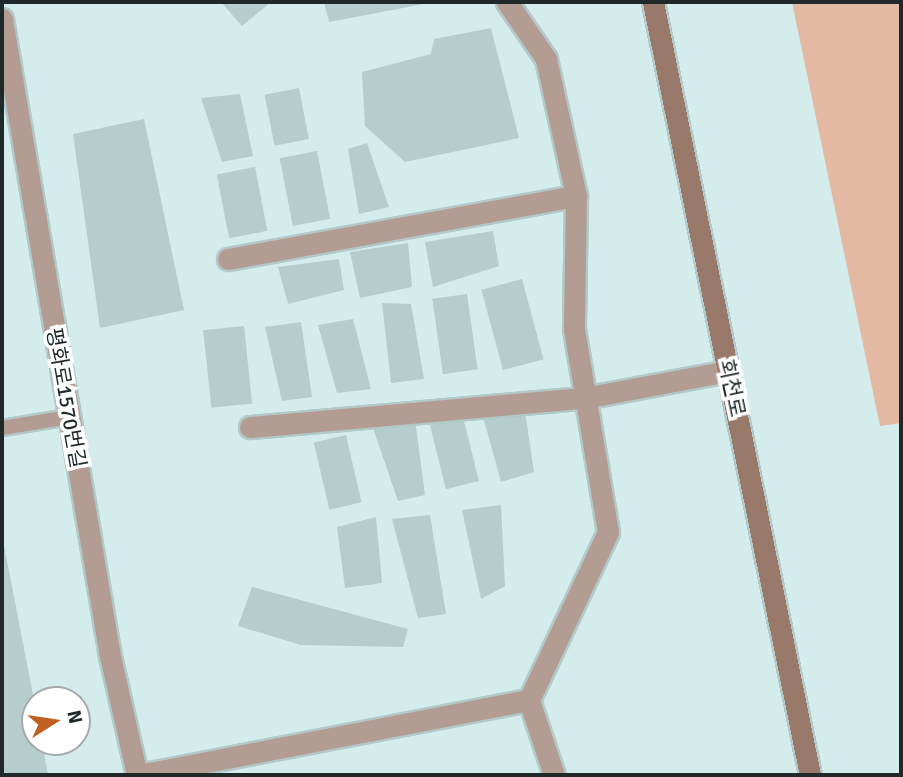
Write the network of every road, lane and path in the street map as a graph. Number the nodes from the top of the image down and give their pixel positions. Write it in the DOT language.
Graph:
graph roads {
  1 [pos="508,2"];
  2 [pos="653,2"];
  3 [pos="2,19"];
  4 [pos="576,196"];
  5 [pos="228,260"];
  6 [pos="728,371"];
  7 [pos="584,398"];
  8 [pos="69,416"];
  9 [pos="250,427"];
  10 [pos="2,428"];
  11 [pos="529,699"];
  12 [pos="138,775"];
  13 [pos="554,775"];
  14 [pos="810,775"];
  1 -- 4 [label="street"];
  2 -- 6 [label="street, 회천로"];
  3 -- 8 [label="street, 평화로1570번길"];
  4 -- 5 [label="street"];
  4 -- 7 [label="street"];
  6 -- 7 [label="street"];
  6 -- 14 [label="street, 회천로"];
  7 -- 9 [label="street"];
  7 -- 11 [label="street"];
  8 -- 10 [label="lane"];
  8 -- 12 [label="street, 평화로1570번길"];
  11 -- 12 [label="street"];
  11 -- 13 [label="street"];
}
